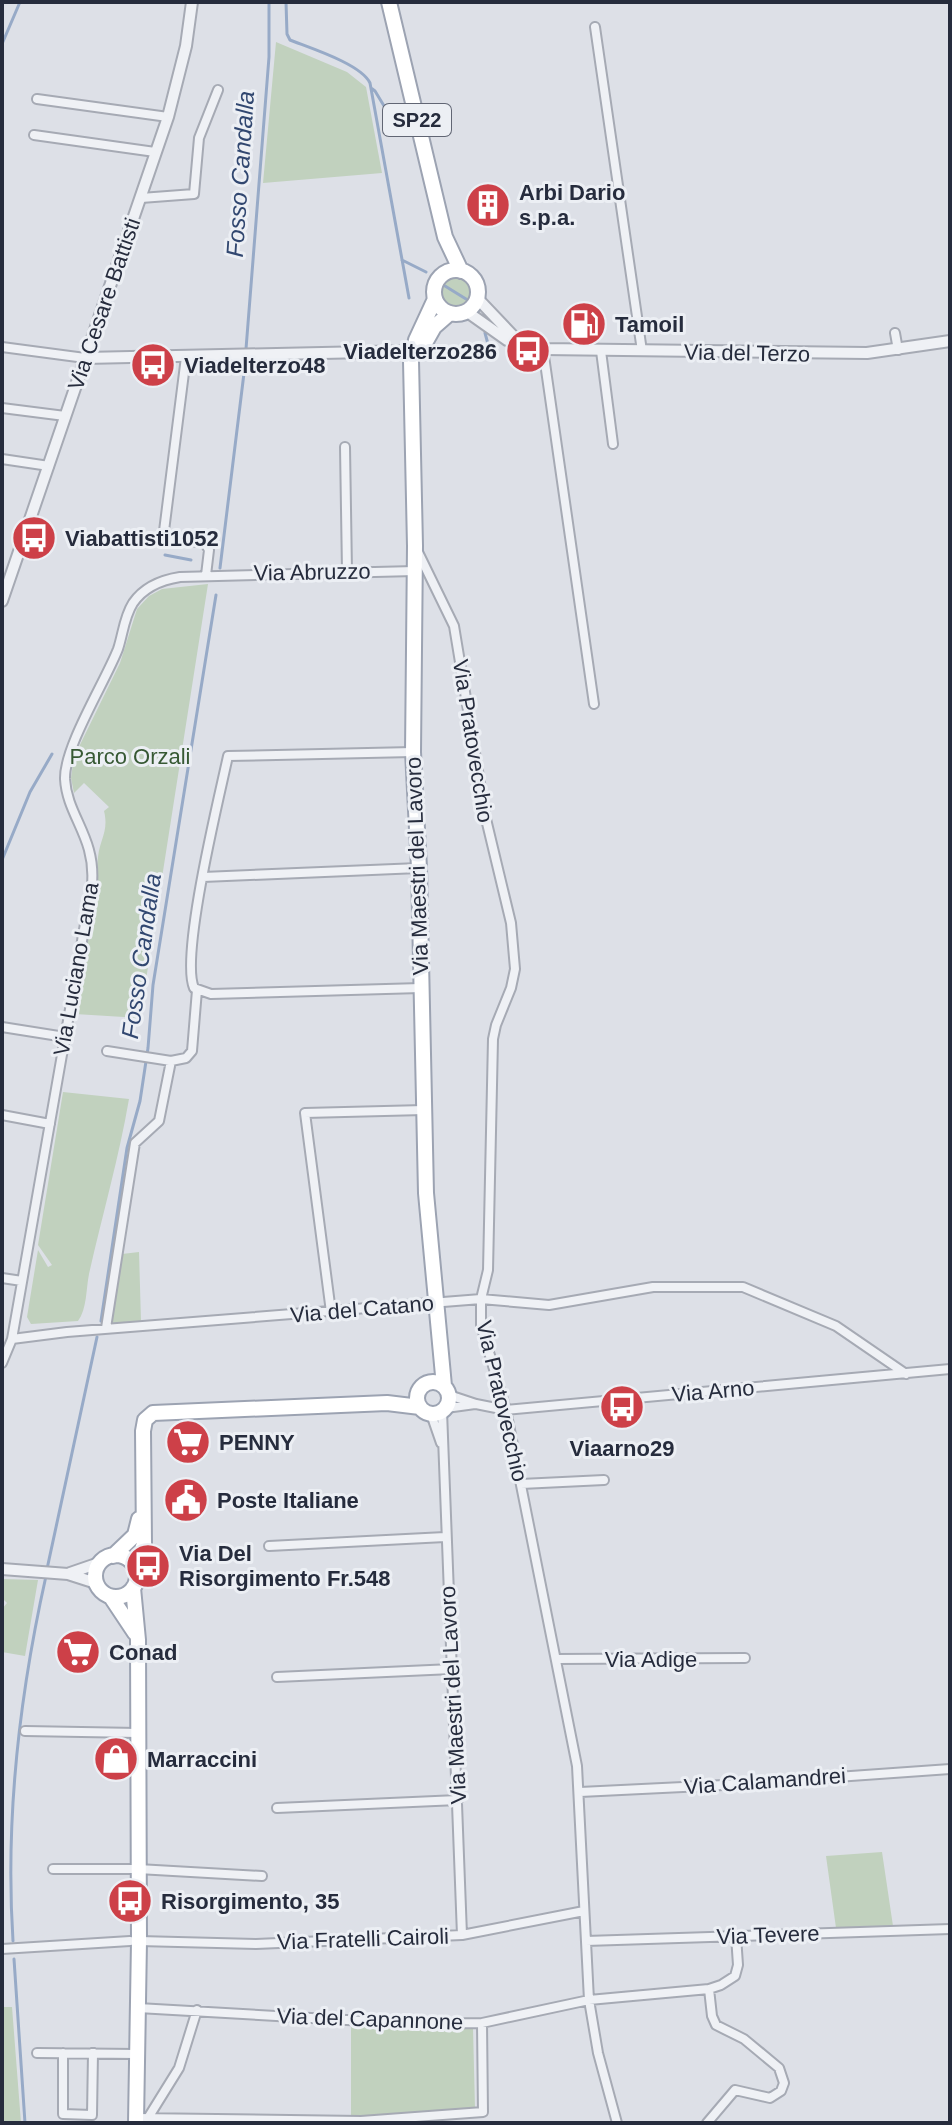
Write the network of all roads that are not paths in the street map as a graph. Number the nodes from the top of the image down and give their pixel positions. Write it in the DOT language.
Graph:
graph roads {
  1 [pos="192,2"];
  2 [pos="389,2"];
  3 [pos="595,27"];
  4 [pos="218,90"];
  5 [pos="37,99"];
  6 [pos="168,117"];
  7 [pos="34,135"];
  8 [pos="155,152"];
  9 [pos="141,198"];
  10 [pos="445,237"];
  11 [pos="461,271"];
  12 [pos="445,273"];
  13 [pos="477,298"];
  14 [pos="435,299"];
  15 [pos="466,311"];
  16 [pos="450,313"];
  17 [pos="895,333"];
  18 [pos="950,341"];
  19 [pos="2,347"];
  20 [pos="529,347"];
  21 [pos="543,349"];
  22 [pos="898,350"];
  23 [pos="413,351"];
  24 [pos="601,351"];
  25 [pos="642,351"];
  26 [pos="186,357"];
  27 [pos="85,358"];
  28 [pos="412,381"];
  29 [pos="2,408"];
  30 [pos="65,416"];
  31 [pos="613,444"];
  32 [pos="345,447"];
  33 [pos="2,459"];
  34 [pos="49,466"];
  35 [pos="415,546"];
  36 [pos="347,571"];
  37 [pos="415,571"];
  38 [pos="208,575"];
  39 [pos="2,601"];
  40 [pos="594,704"];
  41 [pos="413,752"];
  42 [pos="419,868"];
  43 [pos="203,877"];
  44 [pos="421,988"];
  45 [pos="197,990"];
  46 [pos="2,1027"];
  47 [pos="65,1037"];
  48 [pos="107,1051"];
  49 [pos="168,1061"];
  50 [pos="424,1110"];
  51 [pos="2,1115"];
  52 [pos="50,1124"];
  53 [pos="2,1278"];
  54 [pos="22,1281"];
  55 [pos="481,1299"];
  56 [pos="437,1302"];
  57 [pos="331,1312"];
  58 [pos="106,1328"];
  59 [pos="12,1339"];
  60 [pos="2,1363"];
  61 [pos="950,1369"];
  62 [pos="906,1374"];
  63 [pos="435,1400"];
  64 [pos="506,1410"];
  65 [pos="604,1480"];
  66 [pos="521,1484"];
  67 [pos="142,1495"];
  68 [pos="445,1537"];
  69 [pos="269,1546"];
  70 [pos="113,1556"];
  71 [pos="99,1563"];
  72 [pos="135,1568"];
  73 [pos="2,1569"];
  74 [pos="68,1574"];
  75 [pos="96,1583"];
  76 [pos="133,1588"];
  77 [pos="111,1597"];
  78 [pos="138,1640"];
  79 [pos="745,1658"];
  80 [pos="556,1659"];
  81 [pos="452,1669"];
  82 [pos="277,1677"];
  83 [pos="25,1731"];
  84 [pos="138,1733"];
  85 [pos="950,1769"];
  86 [pos="580,1792"];
  87 [pos="458,1800"];
  88 [pos="277,1808"];
  89 [pos="53,1869"];
  90 [pos="137,1875"];
  91 [pos="262,1876"];
  92 [pos="584,1911"];
  93 [pos="950,1929"];
  94 [pos="462,1935"];
  95 [pos="736,1936"];
  96 [pos="135,1941"];
  97 [pos="586,1941"];
  98 [pos="2,1949"];
  99 [pos="709,1989"];
  100 [pos="589,2000"];
  101 [pos="138,2008"];
  102 [pos="197,2010"];
  103 [pos="482,2023"];
  104 [pos="137,2046"];
  105 [pos="37,2053"];
  106 [pos="63,2053"];
  107 [pos="93,2053"];
  108 [pos="140,2120"];
  109 [pos="361,2122"];
  110 [pos="617,2123"];
  111 [pos="707,2123"];
  1 -- 6 [label="street, Via Cesare Battisti"];
  2 -- 10 [label="main road, SP22"];
  3 -- 25 [label="street"];
  4 -- 9 [label="street"];
  5 -- 6 [label="street"];
  6 -- 8 [label="street, Via Cesare Battisti"];
  7 -- 8 [label="street"];
  8 -- 9 [label="street, Via Cesare Battisti"];
  9 -- 27 [label="street, Via Cesare Battisti"];
  10 -- 11 [label="main road, SP22"];
  10 -- 12 [label="main road, SP22"];
  11 -- 12 [label="main road"];
  11 -- 13 [label="main road, SP22"];
  12 -- 14 [label="main road, SP22"];
  13 -- 15 [label="main road"];
  13 -- 20 [label="street"];
  14 -- 16 [label="main road"];
  14 -- 23 [label="main road"];
  15 -- 16 [label="main road"];
  15 -- 20 [label="street"];
  16 -- 28 [label="main road"];
  17 -- 22 [label="street"];
  18 -- 22 [label="street, Via del Terzo"];
  19 -- 27 [label="street"];
  20 -- 21 [label="street, Via del Terzo"];
  21 -- 24 [label="street, Via del Terzo"];
  21 -- 40 [label="street"];
  22 -- 25 [label="street, Via del Terzo"];
  23 -- 26 [label="street"];
  23 -- 28 [label="main road, Via Maestri del Lavoro"];
  24 -- 25 [label="street, Via del Terzo"];
  24 -- 31 [label="street"];
  26 -- 27 [label="street"];
  26 -- 38 [label="street"];
  27 -- 30 [label="street, Via Cesare Battisti"];
  28 -- 35 [label="main road, Via Maestri del Lavoro"];
  29 -- 30 [label="street"];
  30 -- 34 [label="street, Via Cesare Battisti"];
  32 -- 36 [label="street"];
  33 -- 34 [label="street"];
  34 -- 39 [label="street, Via Cesare Battisti"];
  35 -- 37 [label="main road, Via Maestri del Lavoro"];
  35 -- 55 [label="street, Via Pratovecchio"];
  36 -- 37 [label="street, Via Abruzzo"];
  36 -- 38 [label="street, Via Abruzzo"];
  37 -- 41 [label="main road, Via Maestri del Lavoro"];
  38 -- 47 [label="street, Via Luciano Lama"];
  41 -- 42 [label="main road, Via Maestri del Lavoro"];
  41 -- 43 [label="street"];
  42 -- 43 [label="street"];
  42 -- 44 [label="main road, Via Maestri del Lavoro"];
  43 -- 45 [label="street"];
  44 -- 45 [label="street"];
  44 -- 50 [label="main road, Via Maestri del Lavoro"];
  45 -- 49 [label="street"];
  46 -- 47 [label="street"];
  47 -- 52 [label="street, Via Luciano Lama"];
  48 -- 49 [label="street"];
  49 -- 58 [label="street"];
  50 -- 56 [label="main road, Via Maestri del Lavoro"];
  50 -- 57 [label="street"];
  51 -- 52 [label="street"];
  52 -- 54 [label="street, Via Luciano Lama"];
  53 -- 54 [label="street"];
  54 -- 59 [label="street, Via Luciano Lama"];
  55 -- 56 [label="street, Via del Catano"];
  55 -- 62 [label="street, Via del Catano"];
  55 -- 64 [label="street, Via Pratovecchio"];
  56 -- 57 [label="street, Via del Catano"];
  56 -- 63 [label="main road, Via Maestri del Lavoro"];
  57 -- 58 [label="street, Via del Catano"];
  58 -- 59 [label="street, Via del Catano"];
  59 -- 60 [label="street"];
  61 -- 62 [label="street, Via Arno"];
  62 -- 64 [label="street, Via Arno"];
  63 -- 64 [label="street, Via Arno"];
  63 -- 67 [label="main road"];
  63 -- 68 [label="street, Via Maestri del Lavoro"];
  64 -- 66 [label="street, Via Pratovecchio"];
  65 -- 66 [label="street"];
  66 -- 80 [label="street, Via Pratovecchio"];
  67 -- 70 [label="main road"];
  67 -- 72 [label="main road"];
  68 -- 69 [label="street"];
  68 -- 81 [label="street, Via Maestri del Lavoro"];
  70 -- 71 [label="main road"];
  70 -- 72 [label="main road"];
  71 -- 74 [label="street"];
  71 -- 75 [label="main road"];
  72 -- 76 [label="main road"];
  73 -- 74 [label="street"];
  74 -- 75 [label="street"];
  75 -- 77 [label="main road"];
  76 -- 77 [label="main road"];
  76 -- 78 [label="main road"];
  77 -- 78 [label="main road"];
  78 -- 84 [label="main road"];
  79 -- 80 [label="street, Via Adige"];
  80 -- 86 [label="street, Via Pratovecchio"];
  81 -- 82 [label="street"];
  81 -- 87 [label="street, Via Maestri del Lavoro"];
  83 -- 84 [label="street"];
  84 -- 90 [label="main road"];
  85 -- 86 [label="street, Via Calamandrei"];
  86 -- 92 [label="street, Via Pratovecchio"];
  87 -- 88 [label="street"];
  87 -- 94 [label="street, Via Maestri del Lavoro"];
  89 -- 90 [label="street"];
  90 -- 91 [label="street"];
  90 -- 96 [label="main road"];
  92 -- 94 [label="street, Via Fratelli Cairoli"];
  92 -- 97 [label="street, Via Pratovecchio"];
  93 -- 95 [label="street, Via Tevere"];
  94 -- 96 [label="street, Via Fratelli Cairoli"];
  95 -- 97 [label="street, Via Tevere"];
  95 -- 99 [label="street"];
  96 -- 98 [label="street, Via Fratelli Cairoli"];
  96 -- 101 [label="main road"];
  96 -- 104 [label="main road"];
  97 -- 100 [label="street, Via Pratovecchio"];
  99 -- 100 [label="street, Via del Capannone"];
  99 -- 111 [label="street"];
  100 -- 103 [label="street, Via del Capannone"];
  100 -- 110 [label="street, Via Pratovecchio"];
  101 -- 102 [label="street, Via del Capannone"];
  101 -- 104 [label="main road"];
  102 -- 103 [label="street, Via del Capannone"];
  102 -- 108 [label="street"];
  103 -- 109 [label="street"];
  104 -- 107 [label="street"];
  104 -- 108 [label="main road"];
  105 -- 106 [label="street"];
  106 -- 107 [label="street"];
  106 -- 107 [label="street"];
  108 -- 109 [label="street"];
}
